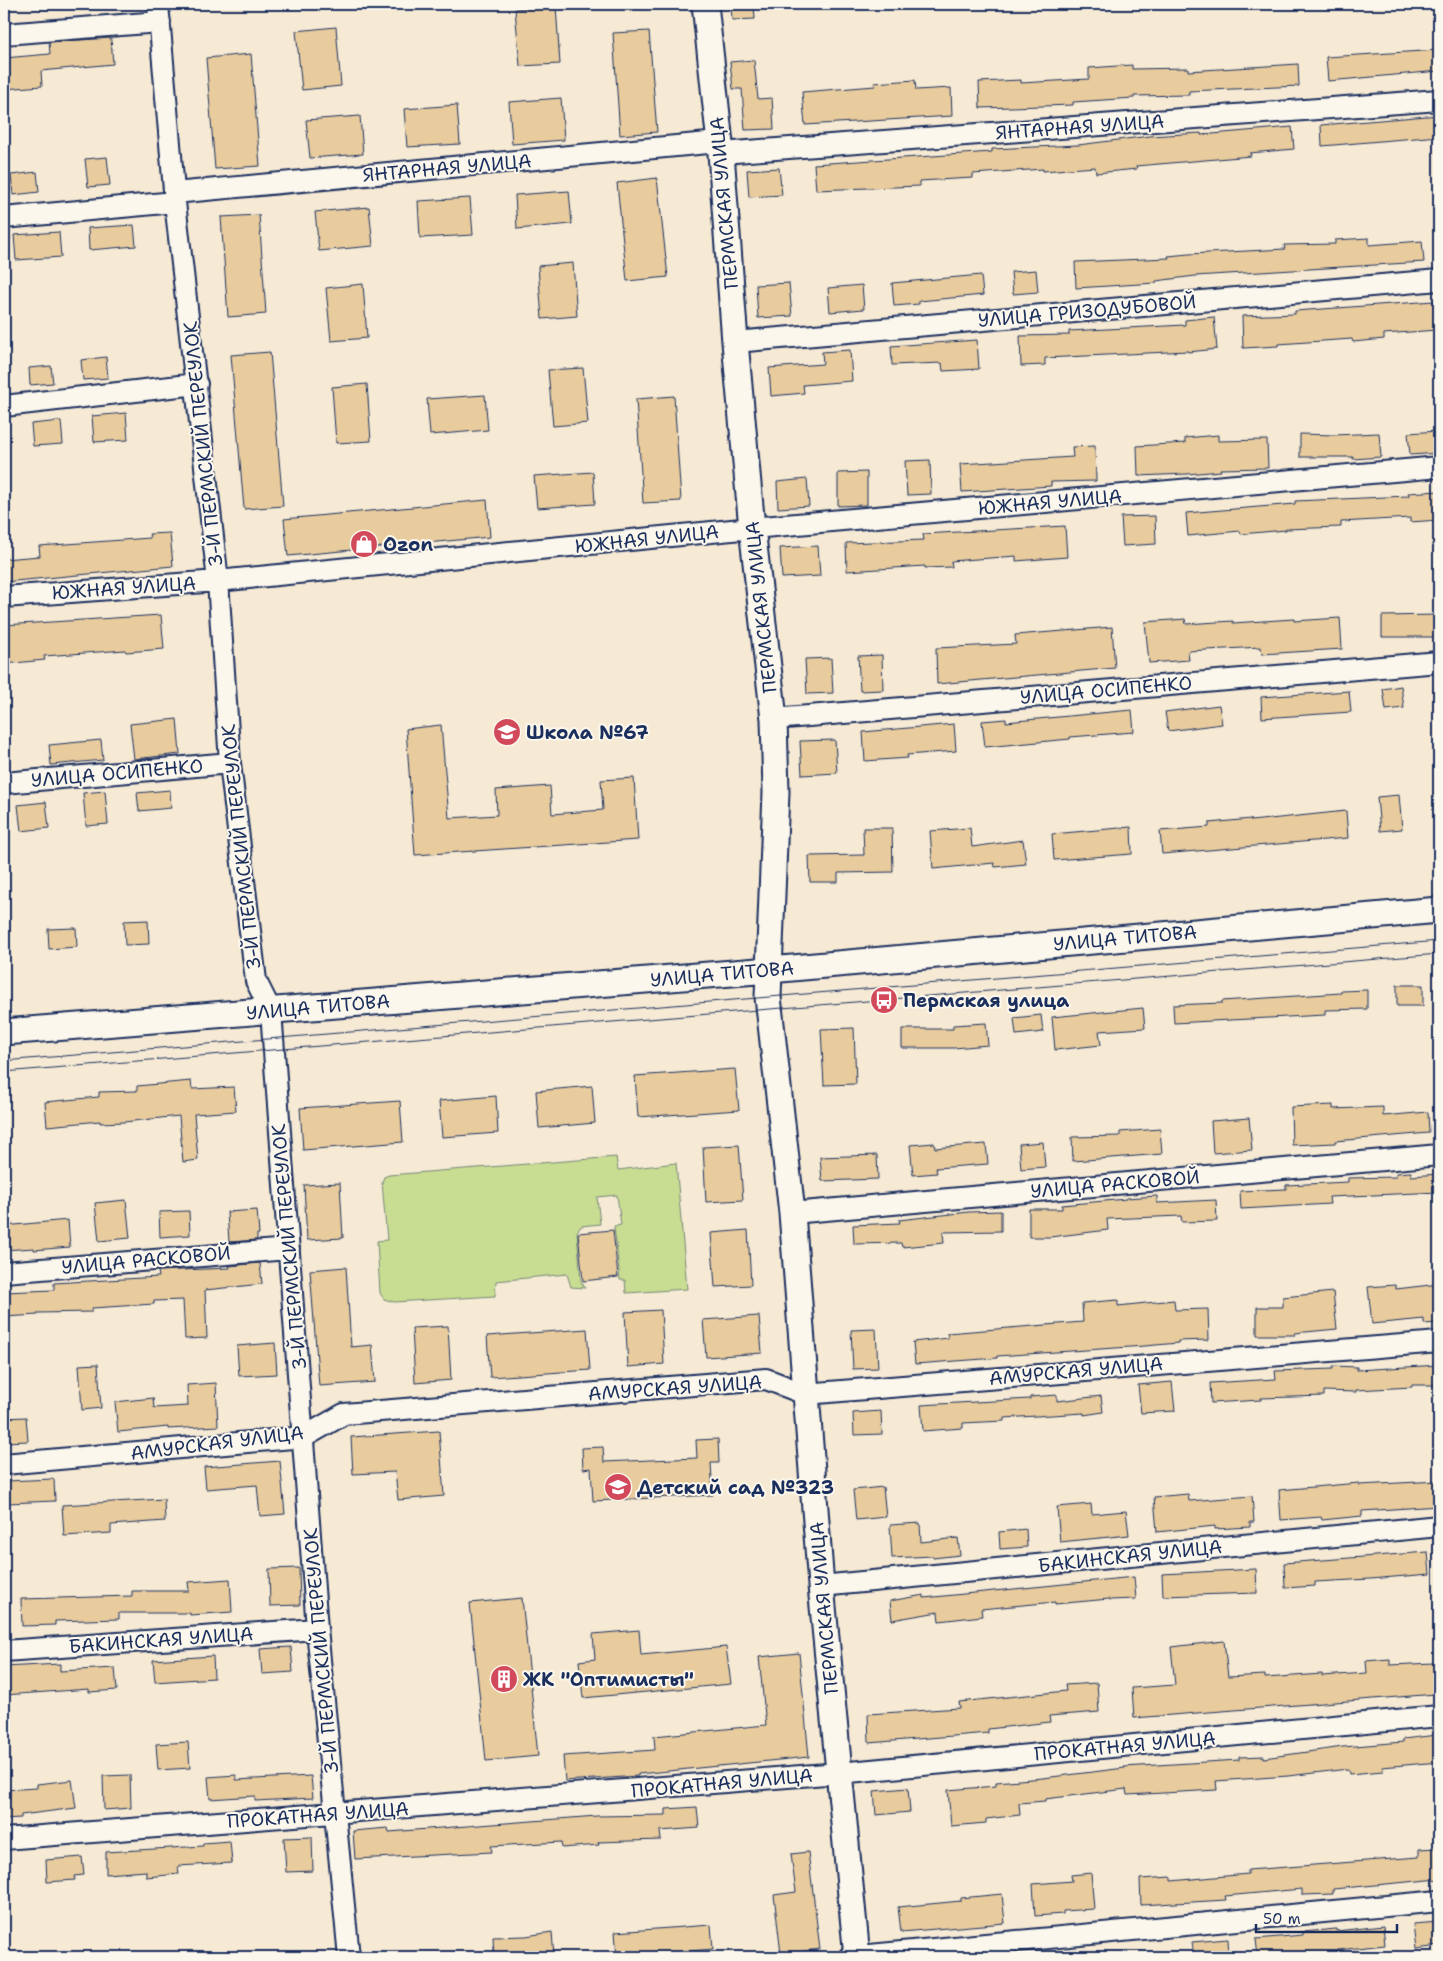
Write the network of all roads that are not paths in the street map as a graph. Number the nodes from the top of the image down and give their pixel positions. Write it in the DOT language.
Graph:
graph roads {
  1 [pos="705,4"];
  2 [pos="159,13"];
  3 [pos="4,34"];
  4 [pos="1439,100"];
  5 [pos="720,148"];
  6 [pos="174,198"];
  7 [pos="4,218"];
  8 [pos="1439,280"];
  9 [pos="735,342"];
  10 [pos="197,384"];
  11 [pos="4,406"];
  12 [pos="1439,467"];
  13 [pos="752,528"];
  14 [pos="218,581"];
  15 [pos="4,597"];
  16 [pos="1439,662"];
  17 [pos="774,718"];
  18 [pos="230,764"];
  19 [pos="4,783"];
  20 [pos="1439,910"];
  21 [pos="770,970"];
  22 [pos="271,1011"];
  23 [pos="4,1032"];
  24 [pos="1439,1155"];
  25 [pos="792,1213"];
  26 [pos="289,1248"];
  27 [pos="4,1272"];
  28 [pos="1439,1342"];
  29 [pos="805,1394"];
  30 [pos="304,1437"];
  31 [pos="4,1464"];
  32 [pos="1439,1526"];
  33 [pos="821,1586"];
  34 [pos="317,1629"];
  35 [pos="4,1650"];
  36 [pos="1439,1716"];
  37 [pos="839,1773"];
  38 [pos="336,1814"];
  39 [pos="4,1838"];
  40 [pos="1439,1901"];
  41 [pos="350,1957"];
  42 [pos="854,1957"];
  1 -- 5 [label="street, ПЕРМСКАЯ УЛИЦА"];
  2 -- 3 [label="street"];
  2 -- 6 [label="street, 3-Й ПЕРМСКИЙ ПЕРЕУЛОК"];
  4 -- 5 [label="street, ЯНТАРНАЯ УЛИЦА"];
  5 -- 6 [label="street, ЯНТАРНАЯ УЛИЦА"];
  5 -- 9 [label="street, ПЕРМСКАЯ УЛИЦА"];
  6 -- 7 [label="street, ЯНТАРНАЯ УЛИЦА"];
  6 -- 10 [label="street, 3-Й ПЕРМСКИЙ ПЕРЕУЛОК"];
  8 -- 9 [label="street, УЛИЦА ГРИЗОДУБОВОЙ"];
  9 -- 13 [label="street, ПЕРМСКАЯ УЛИЦА"];
  10 -- 11 [label="street"];
  10 -- 14 [label="street, 3-Й ПЕРМСКИЙ ПЕРЕУЛОК"];
  12 -- 13 [label="street, ЮЖНАЯ УЛИЦА"];
  13 -- 14 [label="street, ЮЖНАЯ УЛИЦА"];
  13 -- 17 [label="street, ПЕРМСКАЯ УЛИЦА"];
  14 -- 15 [label="street, ЮЖНАЯ УЛИЦА"];
  14 -- 18 [label="street, 3-Й ПЕРМСКИЙ ПЕРЕУЛОК"];
  16 -- 17 [label="street, УЛИЦА ОСИПЕНКО"];
  17 -- 21 [label="street, ПЕРМСКАЯ УЛИЦА"];
  18 -- 19 [label="street, УЛИЦА ОСИПЕНКО"];
  18 -- 22 [label="street, 3-Й ПЕРМСКИЙ ПЕРЕУЛОК"];
  20 -- 21 [label="street, УЛИЦА ТИТОВА"];
  21 -- 22 [label="street, УЛИЦА ТИТОВА"];
  21 -- 25 [label="street, ПЕРМСКАЯ УЛИЦА"];
  22 -- 23 [label="street, УЛИЦА ТИТОВА"];
  22 -- 26 [label="street, 3-Й ПЕРМСКИЙ ПЕРЕУЛОК"];
  24 -- 25 [label="street, УЛИЦА РАСКОВОЙ"];
  25 -- 29 [label="street, ПЕРМСКАЯ УЛИЦА"];
  26 -- 27 [label="street, УЛИЦА РАСКОВОЙ"];
  26 -- 30 [label="street, 3-Й ПЕРМСКИЙ ПЕРЕУЛОК"];
  28 -- 29 [label="street, АМУРСКАЯ УЛИЦА"];
  29 -- 30 [label="street, АМУРСКАЯ УЛИЦА"];
  29 -- 33 [label="street, ПЕРМСКАЯ УЛИЦА"];
  30 -- 31 [label="street, АМУРСКАЯ УЛИЦА"];
  30 -- 34 [label="street, 3-Й ПЕРМСКИЙ ПЕРЕУЛОК"];
  32 -- 33 [label="street, БАКИНСКАЯ УЛИЦА"];
  33 -- 37 [label="street, ПЕРМСКАЯ УЛИЦА"];
  34 -- 35 [label="street, БАКИНСКАЯ УЛИЦА"];
  34 -- 38 [label="street, 3-Й ПЕРМСКИЙ ПЕРЕУЛОК"];
  36 -- 37 [label="street, ПРОКАТНАЯ УЛИЦА"];
  37 -- 38 [label="street, ПРОКАТНАЯ УЛИЦА"];
  37 -- 42 [label="street, ПЕРМСКАЯ УЛИЦА"];
  38 -- 39 [label="street, ПРОКАТНАЯ УЛИЦА"];
  38 -- 41 [label="street, 3-Й ПЕРМСКИЙ ПЕРЕУЛОК"];
  40 -- 42 [label="street"];
}
